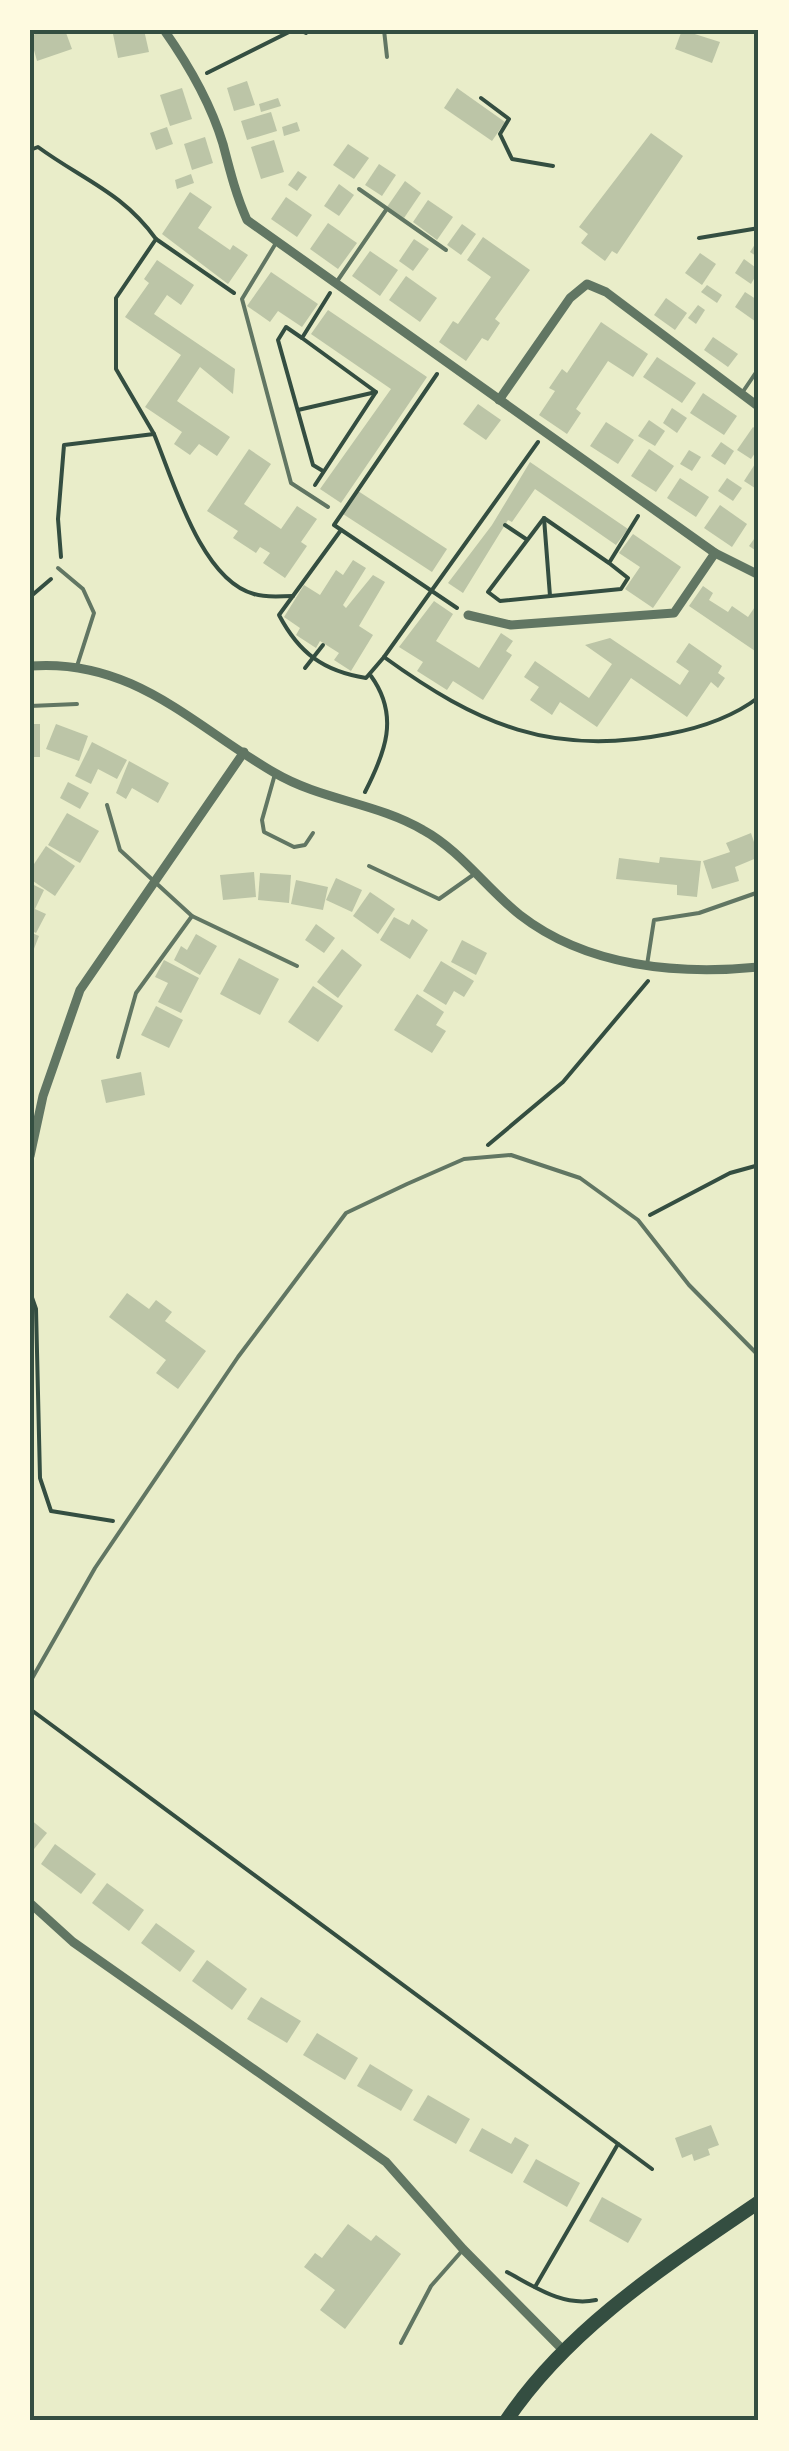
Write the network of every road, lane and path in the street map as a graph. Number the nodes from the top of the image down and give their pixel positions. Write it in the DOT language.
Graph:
graph roads {
  1 [pos="164,30"];
  2 [pos="296,30"];
  3 [pos="384,30"];
  4 [pos="306,34"];
  5 [pos="387,57"];
  6 [pos="194,80"];
  7 [pos="481,98"];
  8 [pos="30,150"];
  9 [pos="553,166"];
  10 [pos="359,189"];
  11 [pos="386,210"];
  12 [pos="759,228"];
  13 [pos="699,238"];
  14 [pos="156,239"];
  15 [pos="276,244"];
  16 [pos="446,250"];
  17 [pos="335,285"];
  18 [pos="242,299"];
  19 [pos="302,338"];
  20 [pos="445,362"];
  21 [pos="759,368"];
  22 [pos="376,392"];
  23 [pos="741,394"];
  24 [pos="499,400"];
  25 [pos="759,408"];
  26 [pos="298,410"];
  27 [pos="546,432"];
  28 [pos="154,434"];
  29 [pos="324,471"];
  30 [pos="309,495"];
  31 [pos="646,504"];
  32 [pos="328,508"];
  33 [pos="488,514"];
  34 [pos="544,518"];
  35 [pos="496,519"];
  36 [pos="504,525"];
  37 [pos="341,530"];
  38 [pos="527,540"];
  39 [pos="715,553"];
  40 [pos="609,564"];
  41 [pos="58,568"];
  42 [pos="759,575"];
  43 [pos="434,592"];
  44 [pos="488,592"];
  45 [pos="293,596"];
  46 [pos="550,596"];
  47 [pos="30,597"];
  48 [pos="468,615"];
  49 [pos="323,645"];
  50 [pos="384,657"];
  51 [pos="312,658"];
  52 [pos="30,666"];
  53 [pos="76,668"];
  54 [pos="304,668"];
  55 [pos="370,676"];
  56 [pos="759,697"];
  57 [pos="77,704"];
  58 [pos="30,706"];
  59 [pos="244,752"];
  60 [pos="275,774"];
  61 [pos="107,804"];
  62 [pos="358,804"];
  63 [pos="313,833"];
  64 [pos="369,866"];
  65 [pos="475,874"];
  66 [pos="154,879"];
  67 [pos="759,892"];
  68 [pos="192,916"];
  69 [pos="647,965"];
  70 [pos="297,966"];
  71 [pos="662,966"];
  72 [pos="759,966"];
  73 [pos="118,1056"];
  74 [pos="30,1156"];
  75 [pos="473,1158"];
  76 [pos="759,1164"];
  77 [pos="638,1220"];
  78 [pos="30,1292"];
  79 [pos="759,1356"];
  80 [pos="125,1523"];
  81 [pos="30,1682"];
  82 [pos="30,1709"];
  83 [pos="30,1903"];
  84 [pos="618,2144"];
  85 [pos="652,2169"];
  86 [pos="759,2202"];
  87 [pos="463,2249"];
  88 [pos="492,2264"];
  89 [pos="535,2287"];
  90 [pos="627,2293"];
  91 [pos="401,2343"];
  92 [pos="565,2352"];
  93 [pos="506,2421"];
  1 -- 6 [label="street"];
  2 -- 4 [label="path"];
  2 -- 6 [label="path"];
  3 -- 5 [label="lane"];
  6 -- 15 [label="street"];
  7 -- 9 [label="path"];
  8 -- 14 [label="path"];
  10 -- 11 [label="lane"];
  11 -- 16 [label="lane"];
  11 -- 17 [label="lane"];
  12 -- 13 [label="path"];
  14 -- 18 [label="path"];
  14 -- 28 [label="path"];
  15 -- 17 [label="street"];
  15 -- 18 [label="lane"];
  17 -- 19 [label="path"];
  17 -- 20 [label="street"];
  18 -- 30 [label="lane"];
  19 -- 22 [label="path"];
  19 -- 26 [label="path"];
  20 -- 24 [label="street"];
  20 -- 37 [label="path"];
  21 -- 23 [label="lane"];
  22 -- 26 [label="path"];
  22 -- 29 [label="path"];
  23 -- 24 [label="street"];
  23 -- 25 [label="street"];
  24 -- 27 [label="street"];
  26 -- 29 [label="path"];
  27 -- 31 [label="street"];
  27 -- 33 [label="path"];
  28 -- 41 [label="path"];
  28 -- 45 [label="path"];
  29 -- 30 [label="path"];
  30 -- 32 [label="lane"];
  31 -- 39 [label="street"];
  31 -- 40 [label="path"];
  33 -- 35 [label="path"];
  33 -- 43 [label="path"];
  34 -- 38 [label="path"];
  34 -- 40 [label="path"];
  34 -- 46 [label="path"];
  36 -- 38 [label="path"];
  37 -- 43 [label="path"];
  37 -- 45 [label="path"];
  38 -- 44 [label="path"];
  39 -- 42 [label="street"];
  39 -- 48 [label="street"];
  40 -- 46 [label="path"];
  41 -- 47 [label="path"];
  41 -- 53 [label="lane"];
  43 -- 48 [label="path"];
  43 -- 50 [label="path"];
  44 -- 46 [label="path"];
  44 -- 48 [label="path"];
  45 -- 51 [label="path"];
  49 -- 51 [label="path"];
  50 -- 55 [label="path"];
  50 -- 56 [label="path"];
  51 -- 54 [label="path"];
  51 -- 55 [label="path"];
  52 -- 53 [label="street"];
  53 -- 59 [label="street"];
  55 -- 62 [label="path"];
  57 -- 58 [label="lane"];
  59 -- 60 [label="street"];
  59 -- 66 [label="street"];
  60 -- 62 [label="street"];
  60 -- 63 [label="lane"];
  61 -- 66 [label="lane"];
  62 -- 65 [label="street"];
  64 -- 65 [label="lane"];
  65 -- 69 [label="street"];
  66 -- 68 [label="lane"];
  66 -- 74 [label="street"];
  67 -- 69 [label="lane"];
  68 -- 70 [label="lane"];
  68 -- 73 [label="lane"];
  69 -- 71 [label="street"];
  71 -- 72 [label="street"];
  71 -- 75 [label="path"];
  75 -- 77 [label="lane"];
  75 -- 80 [label="lane"];
  76 -- 77 [label="path"];
  77 -- 79 [label="lane"];
  78 -- 80 [label="path"];
  80 -- 81 [label="lane"];
  82 -- 84 [label="path"];
  83 -- 87 [label="street"];
  84 -- 85 [label="path"];
  84 -- 89 [label="path"];
  86 -- 90 [label="highway"];
  87 -- 91 [label="lane"];
  87 -- 92 [label="street"];
  88 -- 89 [label="path"];
  89 -- 90 [label="path"];
  90 -- 92 [label="highway"];
  92 -- 93 [label="highway"];
}
